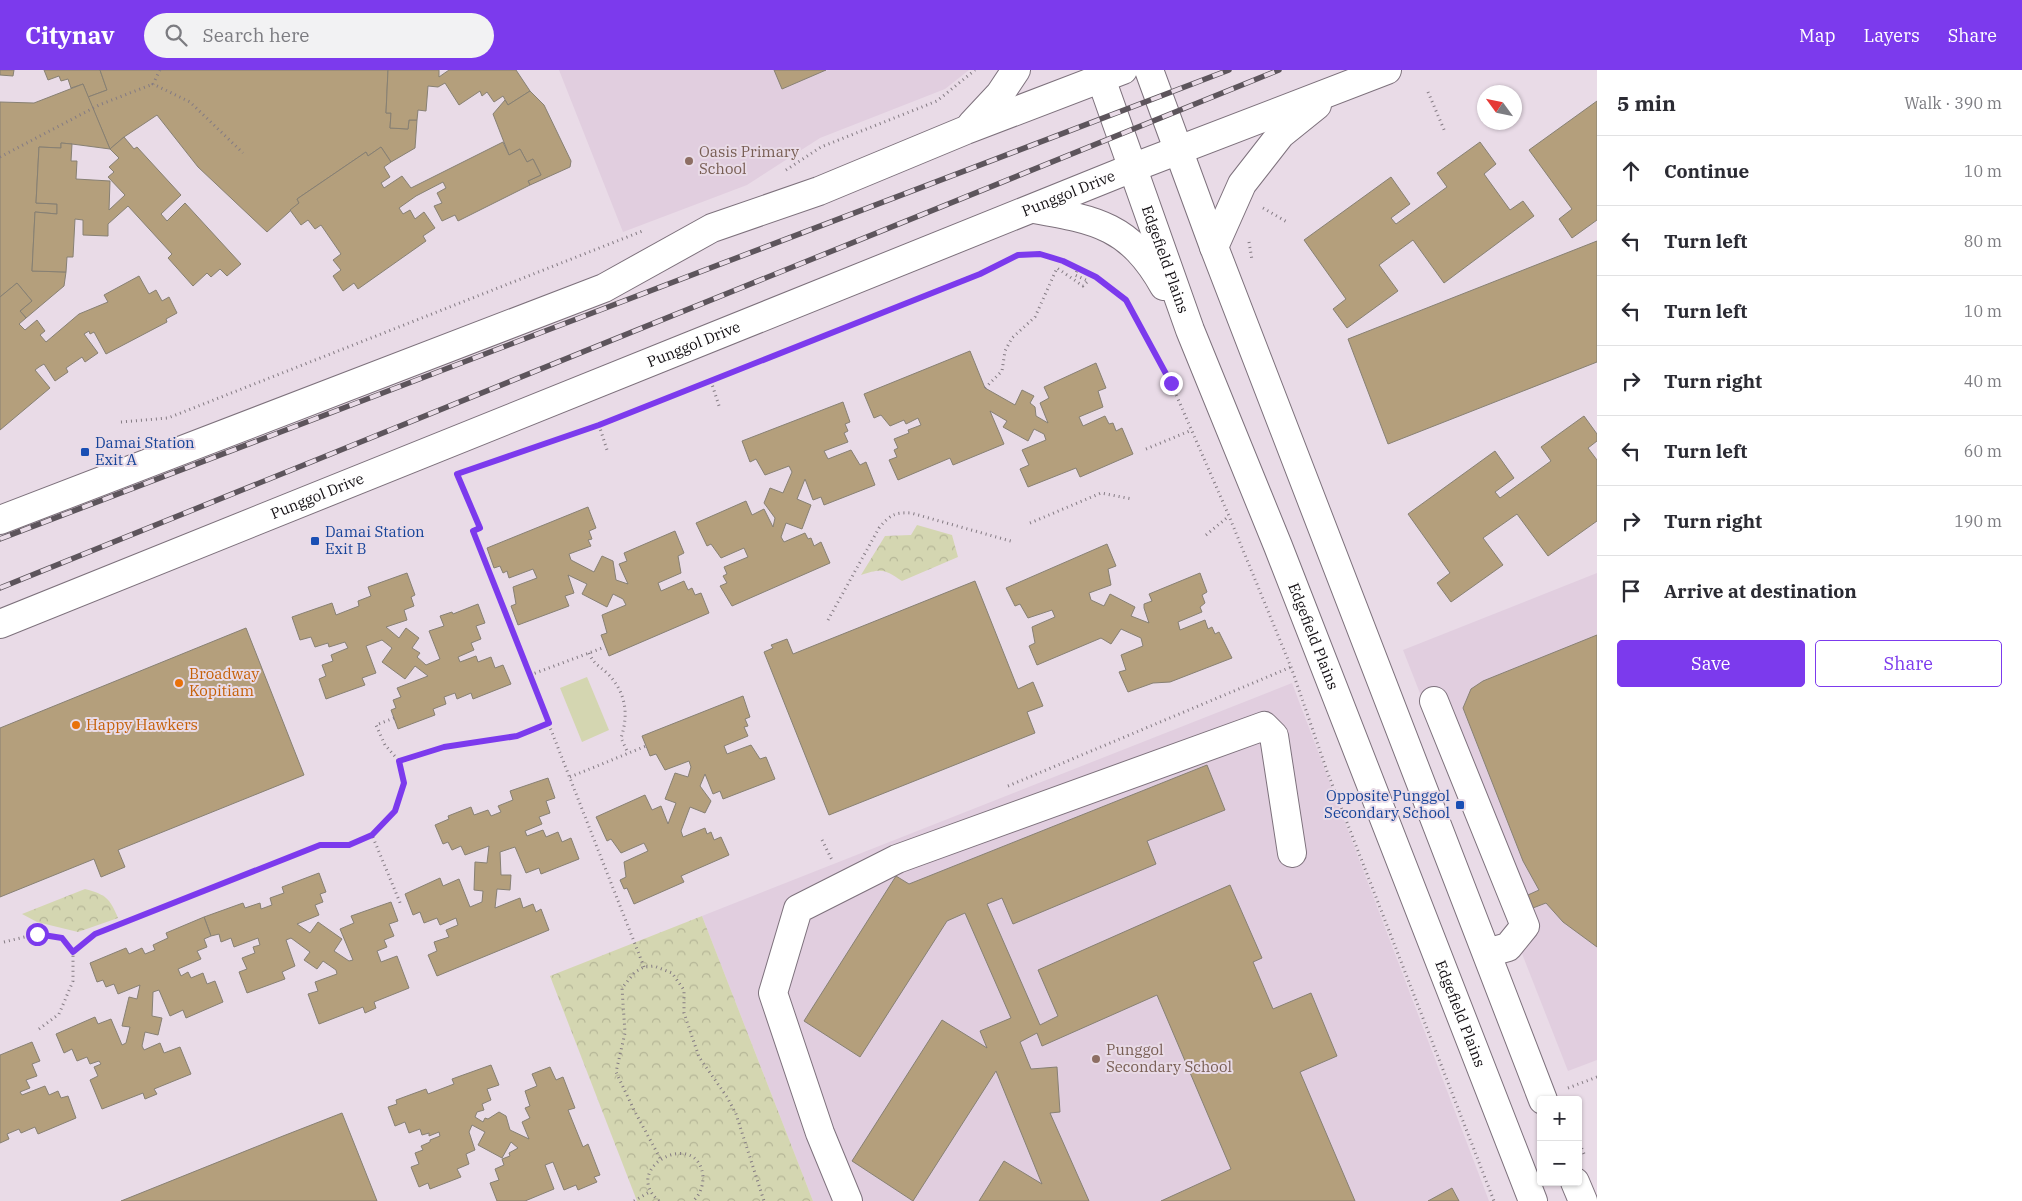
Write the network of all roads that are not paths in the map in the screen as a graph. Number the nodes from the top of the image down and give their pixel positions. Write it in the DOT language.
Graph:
graph roads {
  1 [pos="1016,70"];
  2 [pos="1149,70"];
  3 [pos="1387,70"];
  4 [pos="1107,73"];
  5 [pos="1338,88"];
  6 [pos="966,130"];
  7 [pos="1178,151"];
  8 [pos="1132,168"];
  9 [pos="1033,209"];
  10 [pos="1214,247"];
  11 [pos="1190,330"];
  12 [pos="0,520"];
  13 [pos="0,624"];
  14 [pos="1434,701"];
  15 [pos="1292,853"];
  16 [pos="1487,953"];
  17 [pos="1552,1095"];
  18 [pos="1577,1186"];
  19 [pos="848,1201"];
  20 [pos="1533,1201"];
  21 [pos="1583,1201"];
  1 -- 6 [label="street"];
  2 -- 7 [label="street"];
  3 -- 5 [label="street, Punggol Drive"];
  4 -- 6 [label="street"];
  4 -- 8 [label="street, Edgefield Plains"];
  5 -- 7 [label="street, Punggol Drive"];
  5 -- 10 [label="street"];
  6 -- 12 [label="street"];
  7 -- 8 [label="street, Punggol Drive"];
  7 -- 10 [label="street"];
  8 -- 9 [label="street, Punggol Drive"];
  8 -- 11 [label="street, Edgefield Plains"];
  9 -- 11 [label="street"];
  9 -- 13 [label="street, Punggol Drive"];
  10 -- 16 [label="street"];
  11 -- 20 [label="street, Edgefield Plains"];
  14 -- 16 [label="street"];
  15 -- 19 [label="street"];
  16 -- 17 [label="street"];
  18 -- 21 [label="street"];
}
